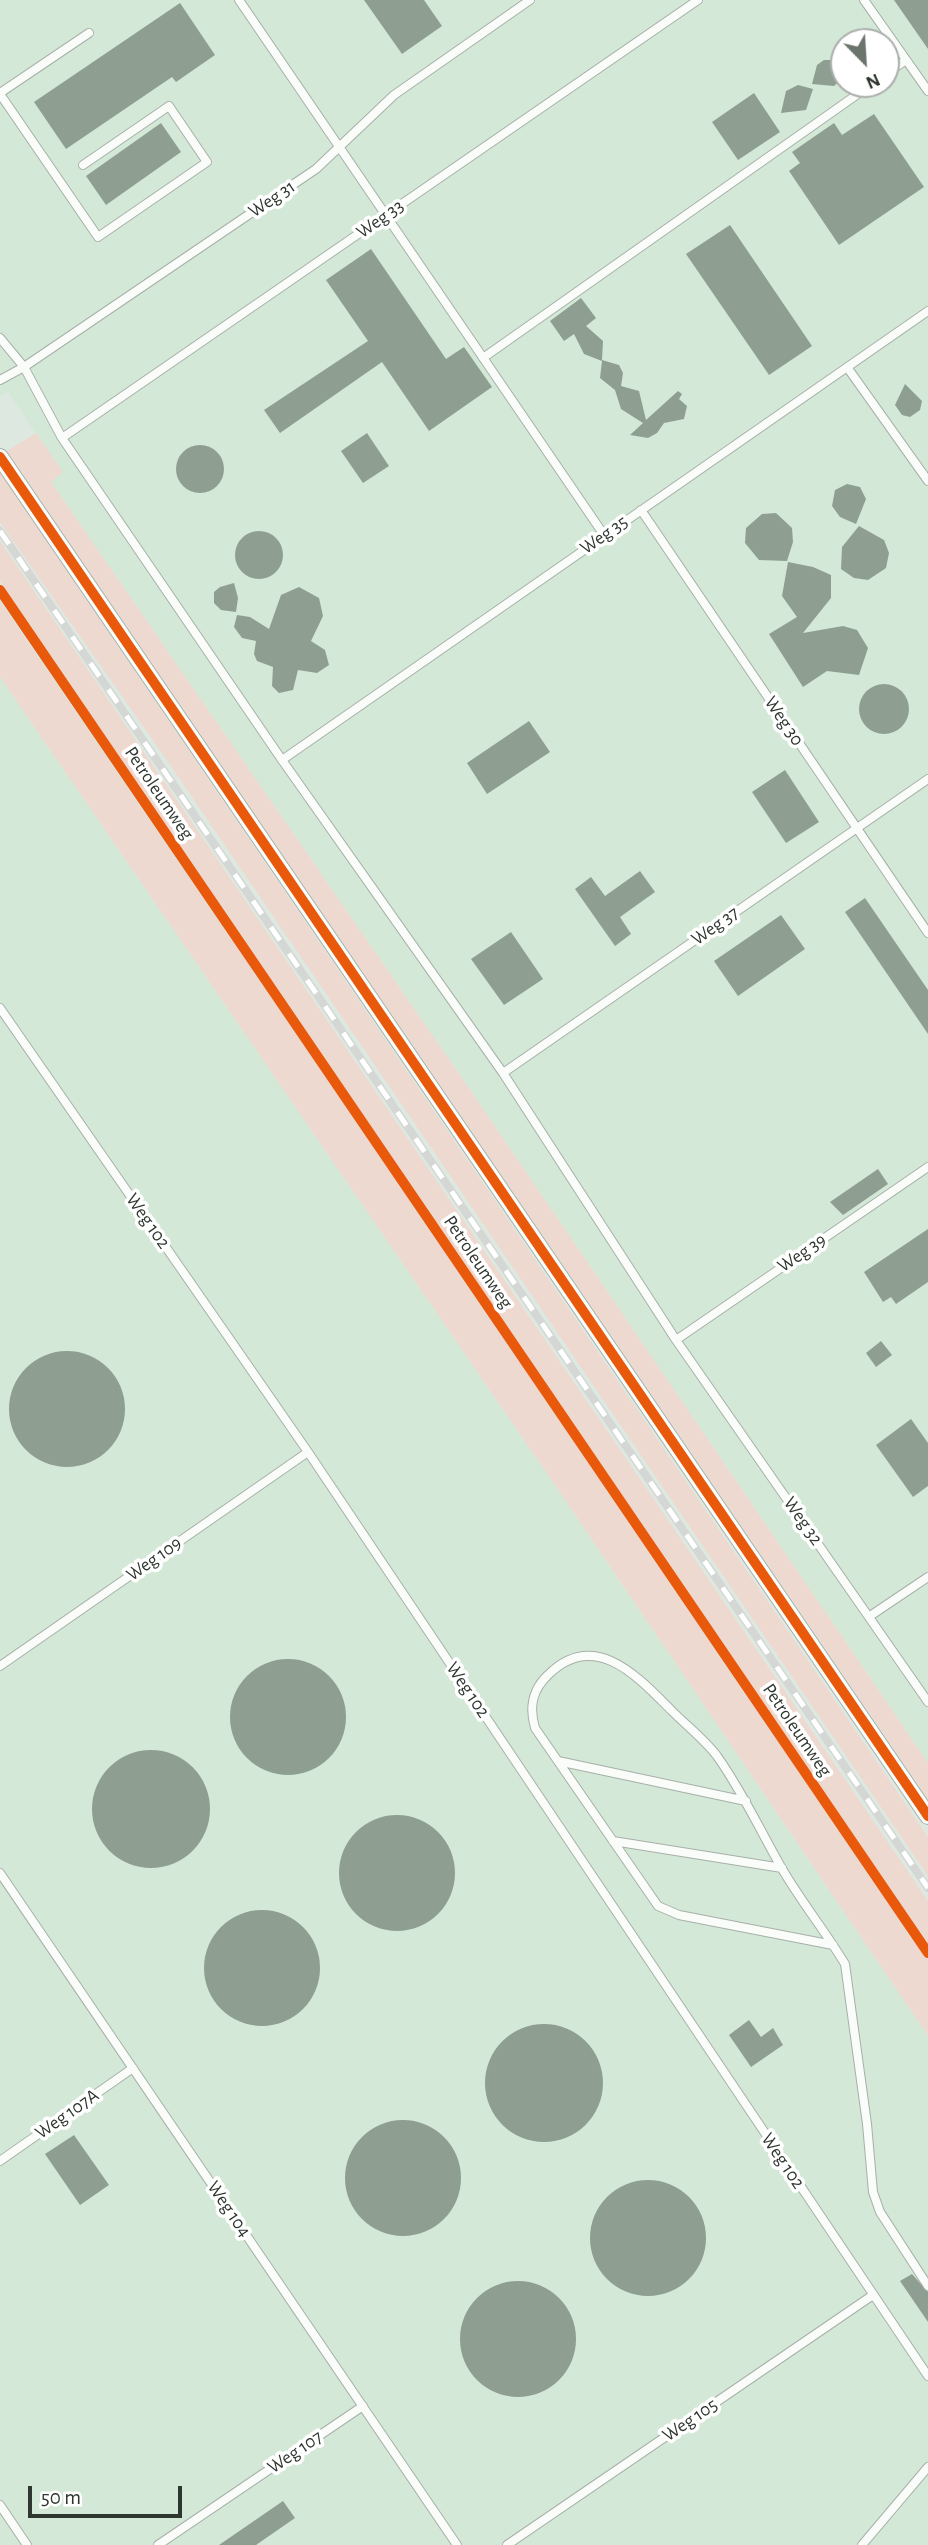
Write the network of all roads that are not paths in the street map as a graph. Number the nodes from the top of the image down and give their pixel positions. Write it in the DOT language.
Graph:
graph roads {
  1 [pos="239,0"];
  2 [pos="530,0"];
  3 [pos="698,0"];
  4 [pos="864,0"];
  5 [pos="89,33"];
  6 [pos="906,60"];
  7 [pos="900,64"];
  8 [pos="928,90"];
  9 [pos="0,93"];
  10 [pos="852,98"];
  11 [pos="340,147"];
  12 [pos="83,165"];
  13 [pos="386,215"];
  14 [pos="928,311"];
  15 [pos="0,338"];
  16 [pos="483,358"];
  17 [pos="24,367"];
  18 [pos="847,367"];
  19 [pos="0,380"];
  20 [pos="62,438"];
  21 [pos="0,457"];
  22 [pos="928,481"];
  23 [pos="641,510"];
  24 [pos="604,535"];
  25 [pos="282,761"];
  26 [pos="928,779"];
  27 [pos="857,828"];
  28 [pos="928,933"];
  29 [pos="2,1014"];
  30 [pos="503,1073"];
  31 [pos="928,1167"];
  32 [pos="676,1340"];
  33 [pos="308,1452"];
  34 [pos="928,1577"];
  35 [pos="870,1616"];
  36 [pos="0,1666"];
  37 [pos="928,1702"];
  38 [pos="558,1762"];
  39 [pos="746,1801"];
  40 [pos="928,1816"];
  41 [pos="613,1841"];
  42 [pos="782,1868"];
  43 [pos="0,1873"];
  44 [pos="833,1945"];
  45 [pos="133,2068"];
  46 [pos="0,2161"];
  47 [pos="928,2286"];
  48 [pos="873,2295"];
  49 [pos="928,2376"];
  50 [pos="363,2406"];
  51 [pos="928,2467"];
  52 [pos="0,2505"];
  53 [pos="27,2545"];
  54 [pos="158,2545"];
  55 [pos="457,2545"];
  56 [pos="508,2545"];
  57 [pos="862,2545"];
  1 -- 11 [label="lane"];
  2 -- 11 [label="lane, Weg 31"];
  3 -- 13 [label="lane, Weg 33"];
  4 -- 6 [label="lane"];
  5 -- 9 [label="lane"];
  6 -- 7 [label="lane"];
  6 -- 8 [label="lane"];
  9 -- 12 [label="lane"];
  10 -- 16 [label="lane"];
  11 -- 13 [label="lane"];
  11 -- 17 [label="lane, Weg 31"];
  13 -- 16 [label="lane"];
  13 -- 20 [label="lane, Weg 33"];
  14 -- 18 [label="lane, Weg 35"];
  15 -- 17 [label="lane, Weg 32"];
  16 -- 24 [label="lane"];
  17 -- 19 [label="lane, Weg 31"];
  17 -- 20 [label="lane, Weg 32"];
  18 -- 22 [label="lane"];
  18 -- 23 [label="lane, Weg 35"];
  20 -- 25 [label="lane, Weg 32"];
  21 -- 40 [label="street"];
  23 -- 24 [label="lane, Weg 35"];
  23 -- 27 [label="lane, Weg 30"];
  24 -- 25 [label="lane, Weg 35"];
  25 -- 30 [label="lane, Weg 32"];
  26 -- 27 [label="lane, Weg 37"];
  27 -- 28 [label="lane, Weg 30"];
  27 -- 30 [label="lane, Weg 37"];
  29 -- 33 [label="lane, Weg 102"];
  30 -- 32 [label="lane, Weg 32"];
  31 -- 32 [label="lane, Weg 39"];
  32 -- 35 [label="lane, Weg 32"];
  33 -- 36 [label="lane, Weg 109"];
  33 -- 48 [label="lane, Weg 102"];
  34 -- 35 [label="lane"];
  35 -- 37 [label="lane, Weg 32"];
  38 -- 39 [label="lane"];
  38 -- 39 [label="lane"];
  38 -- 41 [label="lane"];
  39 -- 42 [label="lane"];
  41 -- 42 [label="lane"];
  41 -- 44 [label="lane"];
  42 -- 44 [label="lane"];
  43 -- 45 [label="lane, Weg 104"];
  44 -- 47 [label="lane"];
  45 -- 46 [label="lane, Weg 107A"];
  45 -- 50 [label="lane, Weg 104"];
  48 -- 49 [label="lane, Weg 102"];
  48 -- 56 [label="lane, Weg 105"];
  50 -- 54 [label="lane, Weg 107"];
  50 -- 55 [label="lane, Weg 104"];
  51 -- 57 [label="lane"];
  52 -- 53 [label="lane"];
}
